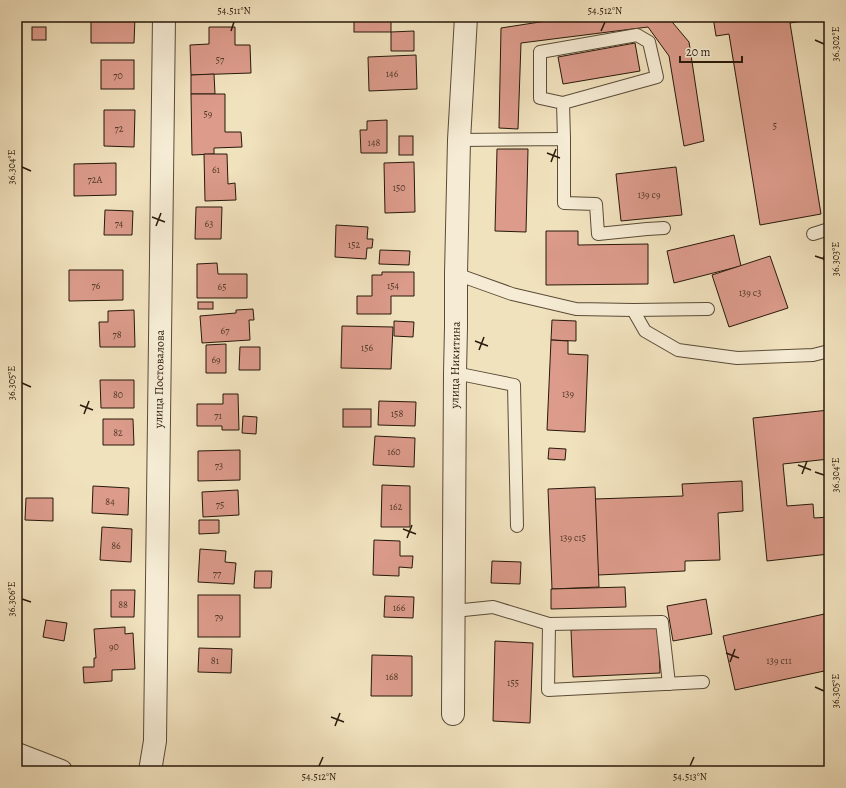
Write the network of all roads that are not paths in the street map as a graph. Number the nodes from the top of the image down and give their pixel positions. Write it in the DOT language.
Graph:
graph roads {
  1 [pos="164,17"];
  2 [pos="466,17"];
  3 [pos="564,103"];
  4 [pos="564,139"];
  5 [pos="459,140"];
  6 [pos="664,228"];
  7 [pos="829,229"];
  8 [pos="813,234"];
  9 [pos="456,274"];
  10 [pos="708,309"];
  11 [pos="633,310"];
  12 [pos="829,351"];
  13 [pos="455,373"];
  14 [pos="517,526"];
  15 [pos="454,611"];
  16 [pos="549,624"];
  17 [pos="703,682"];
  18 [pos="669,684"];
  19 [pos="453,714"];
  20 [pos="17,754"];
  21 [pos="61,771"];
  22 [pos="150,771"];
  1 -- 22 [label="street, улица Постовалова"];
  2 -- 5 [label="street, улица Никитина"];
  3 -- 3 [label="lane"];
  3 -- 4 [label="lane"];
  4 -- 5 [label="lane"];
  4 -- 6 [label="lane"];
  5 -- 9 [label="street, улица Никитина"];
  7 -- 8 [label="lane"];
  9 -- 11 [label="lane"];
  9 -- 13 [label="street, улица Никитина"];
  10 -- 11 [label="lane"];
  11 -- 12 [label="lane"];
  13 -- 14 [label="lane"];
  13 -- 15 [label="street, улица Никитина"];
  15 -- 16 [label="lane"];
  15 -- 19 [label="street, улица Никитина"];
  16 -- 18 [label="lane"];
  16 -- 18 [label="lane"];
  17 -- 18 [label="lane"];
  20 -- 21 [label="street"];
}
